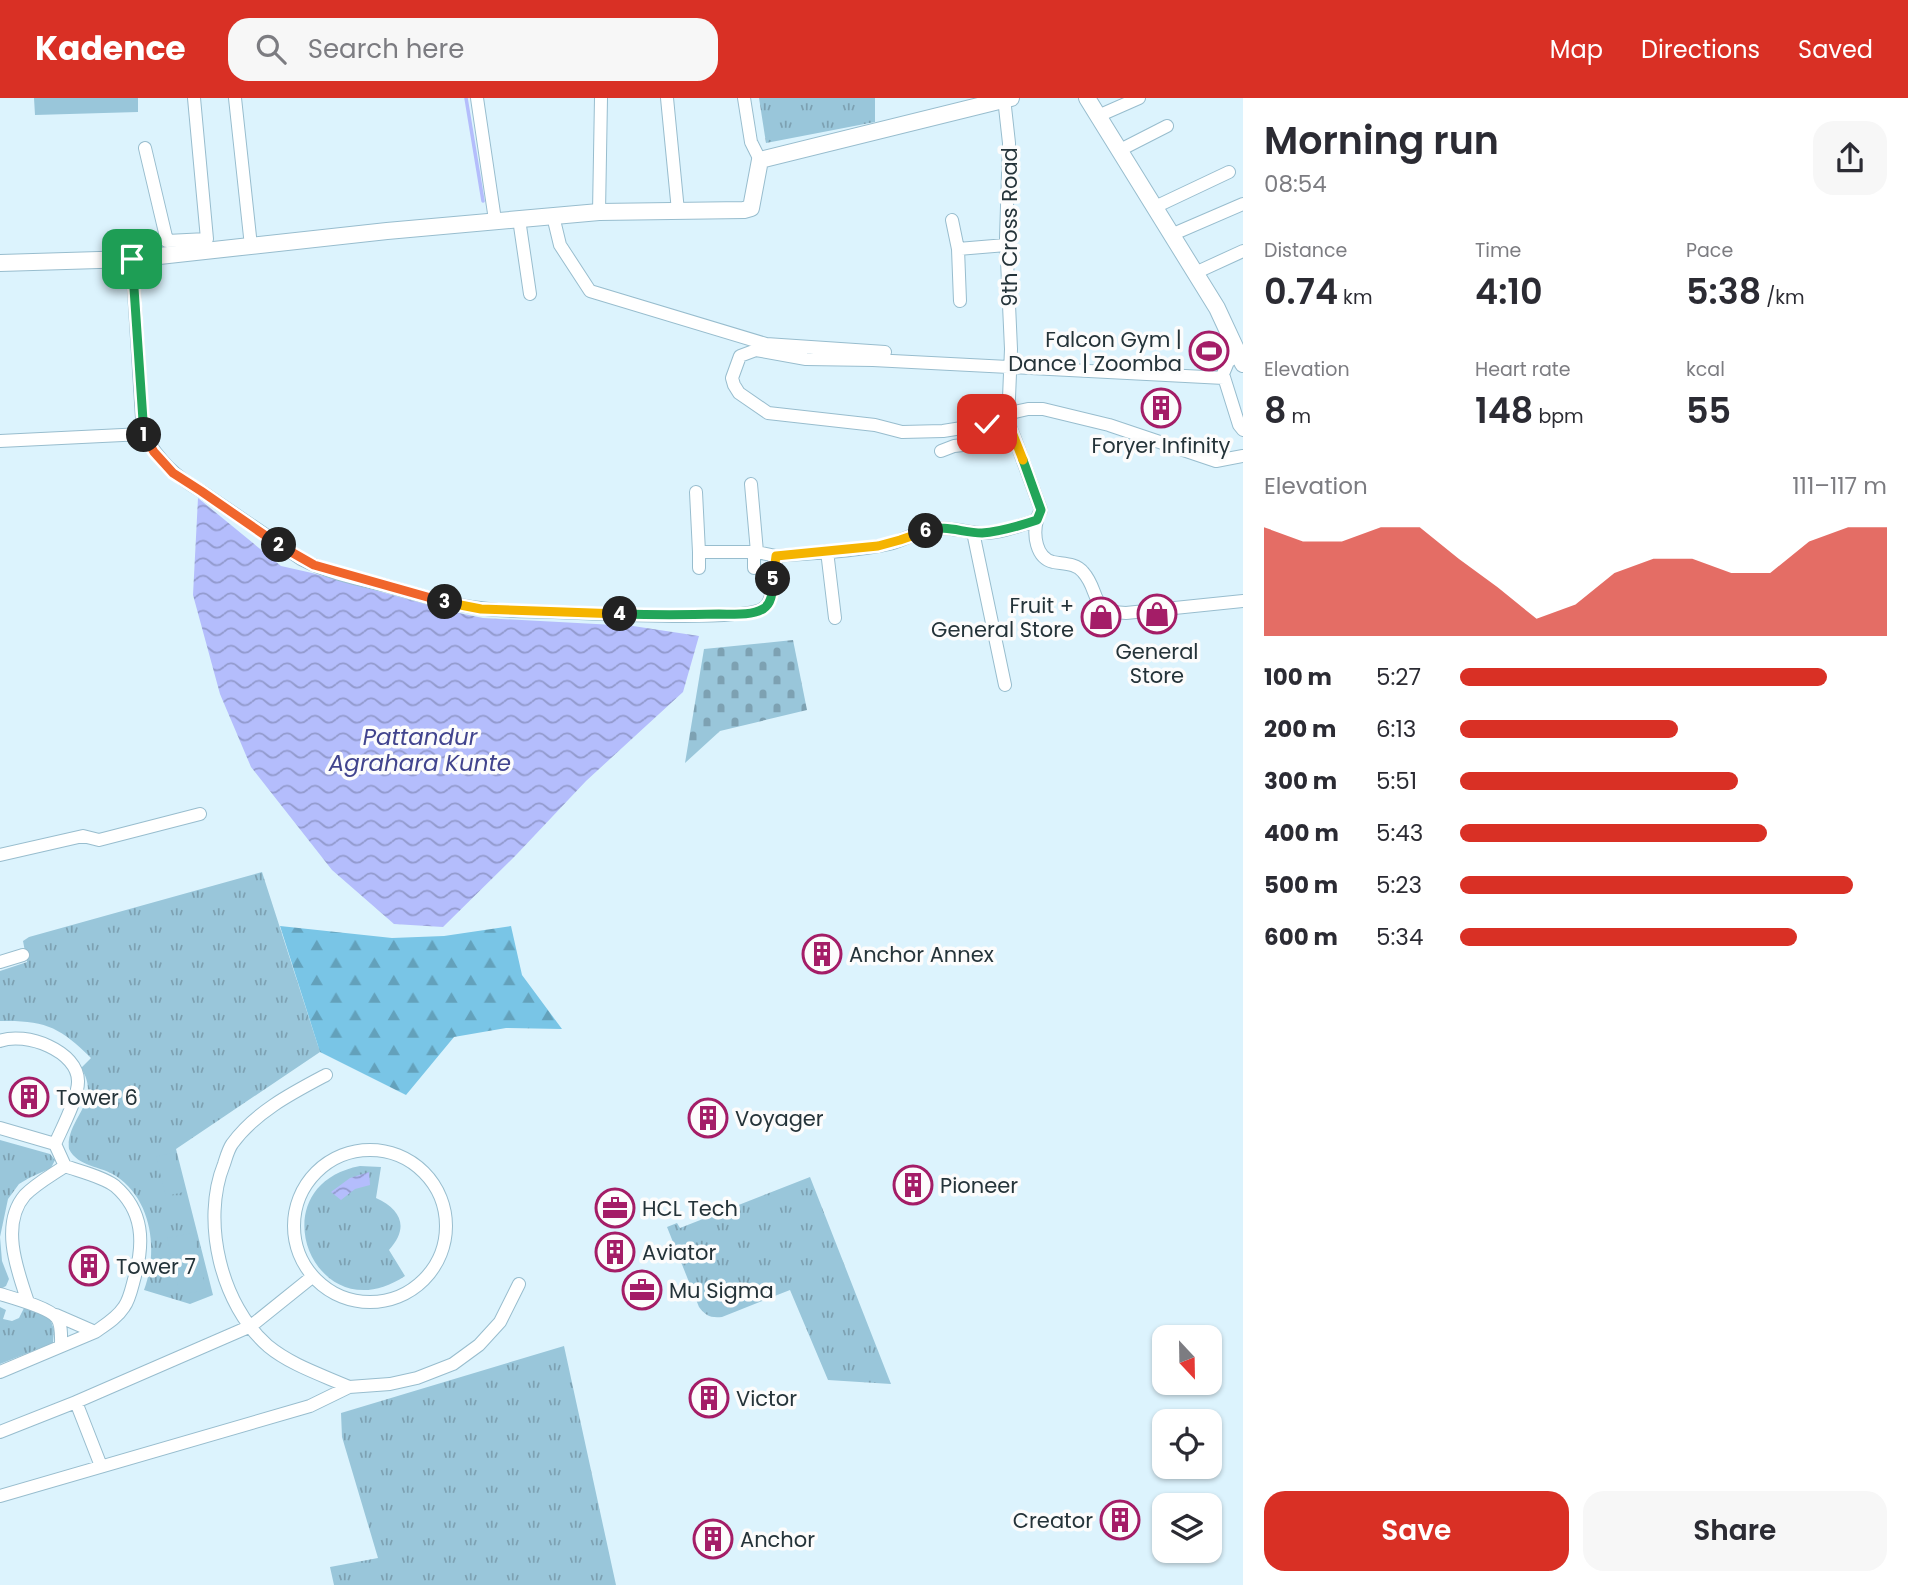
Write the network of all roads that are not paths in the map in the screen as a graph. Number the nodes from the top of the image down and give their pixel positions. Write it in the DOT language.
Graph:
graph roads {
  1 [pos="194,98"];
  2 [pos="235,98"];
  3 [pos="477,98"];
  4 [pos="601,98"];
  5 [pos="667,98"];
  6 [pos="744,98"];
  7 [pos="1087,98"];
  8 [pos="1139,98"];
  9 [pos="1007,99"];
  10 [pos="1098,116"];
  11 [pos="1167,126"];
  12 [pos="145,148"];
  13 [pos="1119,150"];
  14 [pos="760,160"];
  15 [pos="1229,172"];
  16 [pos="1243,204"];
  17 [pos="1154,207"];
  18 [pos="678,211"];
  19 [pos="598,212"];
  20 [pos="553,216"];
  21 [pos="519,219"];
  22 [pos="495,220"];
  23 [pos="952,220"];
  24 [pos="1171,234"];
  25 [pos="1006,245"];
  26 [pos="187,246"];
  27 [pos="251,246"];
  28 [pos="958,249"];
  29 [pos="1243,251"];
  30 [pos="132,259"];
  31 [pos="0,263"];
  32 [pos="1195,273"];
  33 [pos="530,294"];
  34 [pos="960,301"];
  35 [pos="906,354"];
  36 [pos="1241,359"];
  37 [pos="1010,367"];
  38 [pos="1224,378"];
  39 [pos="1007,415"];
  40 [pos="1243,430"];
  41 [pos="143,434"];
  42 [pos="1015,439"];
  43 [pos="0,442"];
  44 [pos="942,451"];
  45 [pos="1243,456"];
  46 [pos="751,484"];
  47 [pos="696,492"];
  48 [pos="1037,520"];
  49 [pos="973,532"];
  50 [pos="827,551"];
  51 [pos="699,552"];
  52 [pos="756,552"];
  53 [pos="776,556"];
  54 [pos="699,568"];
  55 [pos="754,568"];
  56 [pos="1243,601"];
  57 [pos="835,618"];
  58 [pos="1005,685"];
  59 [pos="200,814"];
  60 [pos="0,855"];
  61 [pos="23,955"];
  62 [pos="0,962"];
  63 [pos="0,1041"];
  64 [pos="326,1075"];
  65 [pos="0,1128"];
  66 [pos="55,1144"];
  67 [pos="65,1166"];
  68 [pos="312,1277"];
  69 [pos="519,1284"];
  70 [pos="0,1294"];
  71 [pos="28,1302"];
  72 [pos="55,1315"];
  73 [pos="251,1326"];
  74 [pos="95,1332"];
  75 [pos="61,1346"];
  76 [pos="0,1371"];
  77 [pos="349,1387"];
  78 [pos="76,1402"];
  79 [pos="0,1432"];
  80 [pos="101,1466"];
  81 [pos="0,1496"];
  1 -- 26 [label="street"];
  2 -- 27 [label="street"];
  3 -- 22 [label="street"];
  4 -- 19 [label="street"];
  5 -- 18 [label="street"];
  6 -- 14 [label="street"];
  7 -- 10 [label="street"];
  8 -- 10 [label="street"];
  9 -- 14 [label="street"];
  9 -- 25 [label="street, 9th Cross Road"];
  10 -- 13 [label="street"];
  11 -- 13 [label="street"];
  12 -- 26 [label="street"];
  13 -- 17 [label="street"];
  14 -- 18 [label="street"];
  15 -- 17 [label="street"];
  16 -- 24 [label="street"];
  17 -- 24 [label="street"];
  18 -- 19 [label="street"];
  19 -- 20 [label="street"];
  20 -- 21 [label="street"];
  20 -- 35 [label="street"];
  21 -- 22 [label="street"];
  21 -- 33 [label="street"];
  22 -- 27 [label="street"];
  23 -- 28 [label="street"];
  24 -- 32 [label="street"];
  25 -- 28 [label="street"];
  25 -- 37 [label="street, 9th Cross Road"];
  26 -- 27 [label="street"];
  26 -- 30 [label="street"];
  28 -- 34 [label="street"];
  29 -- 32 [label="street"];
  30 -- 31 [label="street"];
  30 -- 41 [label="street"];
  32 -- 36 [label="street"];
  36 -- 38 [label="street"];
  37 -- 38 [label="street"];
  37 -- 39 [label="street, 9th Cross Road"];
  37 -- 39 [label="street"];
  38 -- 40 [label="street"];
  39 -- 42 [label="street, 9th Cross Road"];
  39 -- 45 [label="street"];
  41 -- 43 [label="street"];
  41 -- 53 [label="street"];
  42 -- 44 [label="street"];
  42 -- 48 [label="street, 9th Cross Road"];
  46 -- 52 [label="street"];
  47 -- 51 [label="street"];
  48 -- 49 [label="street"];
  48 -- 56 [label="street, 9th Cross Road"];
  49 -- 50 [label="street"];
  49 -- 58 [label="street"];
  50 -- 53 [label="street"];
  50 -- 57 [label="street"];
  51 -- 52 [label="street"];
  51 -- 54 [label="street"];
  52 -- 53 [label="street"];
  52 -- 55 [label="street"];
  59 -- 60 [label="street"];
  61 -- 62 [label="street"];
  63 -- 66 [label="street"];
  64 -- 73 [label="street"];
  65 -- 66 [label="street"];
  66 -- 67 [label="street"];
  67 -- 71 [label="street"];
  67 -- 74 [label="street"];
  68 -- 68 [label="street"];
  68 -- 73 [label="street"];
  69 -- 77 [label="street"];
  70 -- 71 [label="street"];
  71 -- 72 [label="street"];
  72 -- 74 [label="street"];
  72 -- 75 [label="street"];
  73 -- 77 [label="street"];
  73 -- 78 [label="street"];
  74 -- 75 [label="street"];
  75 -- 76 [label="street"];
  77 -- 80 [label="street"];
  78 -- 79 [label="street"];
  78 -- 80 [label="street"];
  80 -- 81 [label="street"];
}
